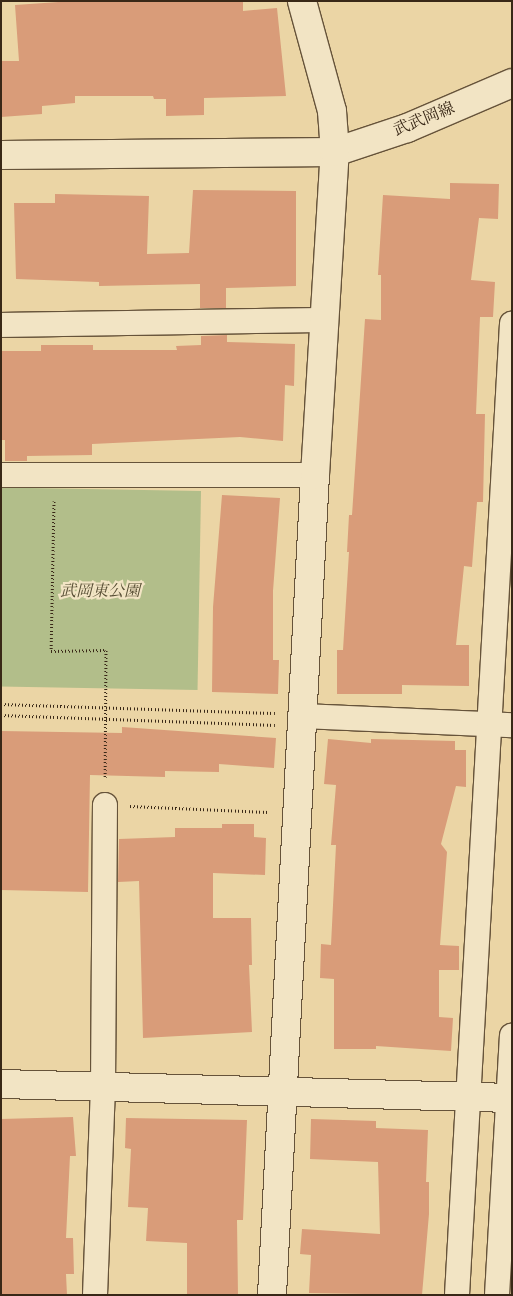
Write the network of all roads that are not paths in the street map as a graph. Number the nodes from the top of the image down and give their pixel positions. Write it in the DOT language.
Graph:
graph roads {
  1 [pos="302,1"];
  2 [pos="510,90"];
  3 [pos="335,152"];
  4 [pos="1,155"];
  5 [pos="324,320"];
  6 [pos="512,324"];
  7 [pos="1,325"];
  8 [pos="1,475"];
  9 [pos="315,475"];
  10 [pos="506,556"];
  11 [pos="290,718"];
  12 [pos="502,725"];
  13 [pos="105,805"];
  14 [pos="512,1035"];
  15 [pos="1,1084"];
  16 [pos="103,1087"];
  17 [pos="283,1092"];
  18 [pos="468,1097"];
  19 [pos="510,1098"];
  20 [pos="95,1295"];
  21 [pos="272,1295"];
  22 [pos="457,1295"];
  23 [pos="496,1295"];
  1 -- 3 [label="street"];
  2 -- 3 [label="street, 武武岡線"];
  3 -- 4 [label="street, 武武岡線"];
  3 -- 5 [label="street"];
  5 -- 7 [label="street"];
  5 -- 9 [label="street"];
  6 -- 10 [label="street"];
  8 -- 9 [label="street"];
  9 -- 11 [label="street"];
  10 -- 12 [label="street"];
  11 -- 12 [label="street"];
  11 -- 17 [label="street"];
  12 -- 18 [label="street"];
  13 -- 16 [label="street"];
  14 -- 19 [label="street"];
  15 -- 16 [label="street"];
  16 -- 17 [label="street"];
  16 -- 20 [label="street"];
  17 -- 18 [label="street"];
  17 -- 21 [label="street"];
  18 -- 19 [label="street"];
  18 -- 22 [label="street"];
  19 -- 23 [label="street"];
}
